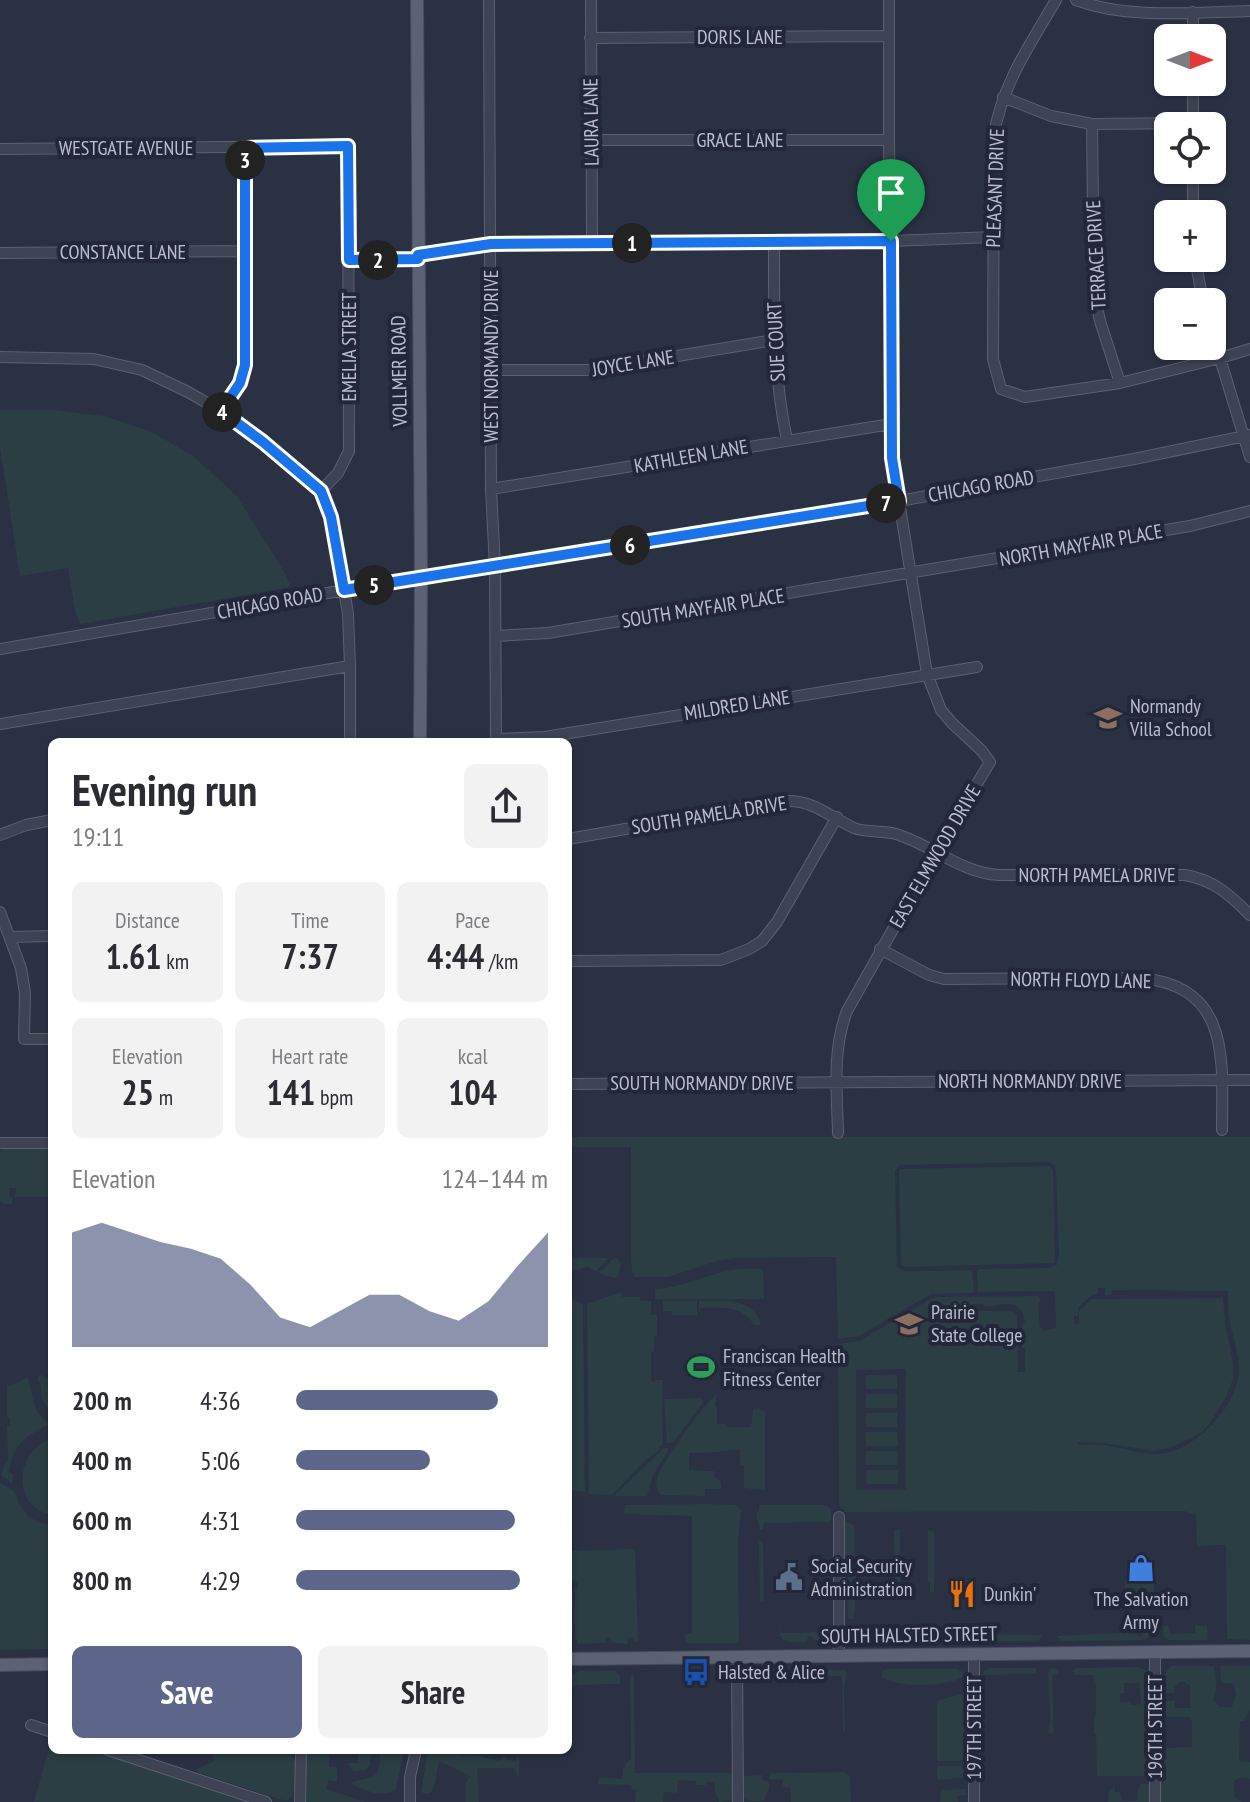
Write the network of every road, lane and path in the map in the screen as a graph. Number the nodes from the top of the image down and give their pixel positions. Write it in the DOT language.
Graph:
graph roads {
  1 [pos="417,0"];
  2 [pos="489,0"];
  3 [pos="591,0"];
  4 [pos="889,0"];
  5 [pos="1056,0"];
  6 [pos="1076,0"];
  7 [pos="1250,11"];
  8 [pos="1193,12"];
  9 [pos="1193,24"];
  10 [pos="889,36"];
  11 [pos="590,38"];
  12 [pos="1003,97"];
  13 [pos="1092,124"];
  14 [pos="1154,125"];
  15 [pos="591,140"];
  16 [pos="889,140"];
  17 [pos="348,146"];
  18 [pos="245,148"];
  19 [pos="0,149"];
  20 [pos="993,237"];
  21 [pos="891,241"];
  22 [pos="592,243"];
  23 [pos="774,243"];
  24 [pos="491,244"];
  25 [pos="245,251"];
  26 [pos="0,253"];
  27 [pos="418,257"];
  28 [pos="349,260"];
  29 [pos="774,340"];
  30 [pos="1250,349"];
  31 [pos="1226,356"];
  32 [pos="0,357"];
  33 [pos="1212,360"];
  34 [pos="1221,360"];
  35 [pos="491,370"];
  36 [pos="1120,383"];
  37 [pos="221,411"];
  38 [pos="891,424"];
  39 [pos="1247,436"];
  40 [pos="787,440"];
  41 [pos="1250,457"];
  42 [pos="491,489"];
  43 [pos="321,491"];
  44 [pos="899,501"];
  45 [pos="1250,511"];
  46 [pos="495,567"];
  47 [pos="910,573"];
  48 [pos="421,577"];
  49 [pos="344,590"];
  50 [pos="496,636"];
  51 [pos="0,649"];
  52 [pos="350,666"];
  53 [pos="977,667"];
  54 [pos="927,674"];
  55 [pos="0,724"];
  56 [pos="350,738"];
  57 [pos="420,738"];
  58 [pos="496,738"];
  59 [pos="529,738"];
  60 [pos="837,817"];
  61 [pos="48,821"];
  62 [pos="0,835"];
  63 [pos="572,838"];
  64 [pos="937,851"];
  65 [pos="0,912"];
  66 [pos="1250,915"];
  67 [pos="48,936"];
  68 [pos="10,937"];
  69 [pos="880,949"];
  70 [pos="572,961"];
  71 [pos="48,1039"];
  72 [pos="1250,1080"];
  73 [pos="1222,1081"];
  74 [pos="837,1082"];
  75 [pos="572,1084"];
  76 [pos="1222,1130"];
  77 [pos="838,1133"];
  78 [pos="0,1143"];
  79 [pos="48,1143"];
  80 [pos="839,1517"];
  81 [pos="1250,1651"];
  82 [pos="1155,1652"];
  83 [pos="974,1654"];
  84 [pos="839,1656"];
  85 [pos="737,1657"];
  86 [pos="572,1659"];
  87 [pos="48,1664"];
  88 [pos="0,1665"];
  89 [pos="31,1725"];
  90 [pos="48,1731"];
  91 [pos="120,1754"];
  92 [pos="301,1754"];
  93 [pos="415,1754"];
  94 [pos="266,1802"];
  95 [pos="300,1802"];
  96 [pos="410,1802"];
  97 [pos="738,1802"];
  98 [pos="974,1802"];
  99 [pos="1155,1802"];
  1 -- 27 [label="main road, VOLLMER ROAD"];
  2 -- 24 [label="street, WEST NORMANDY DRIVE"];
  3 -- 11 [label="street, LAURA LANE"];
  4 -- 10 [label="street, EAST ELMWOOD DRIVE"];
  5 -- 12 [label="street, PLEASANT DRIVE"];
  6 -- 8 [label="street"];
  7 -- 8 [label="street"];
  8 -- 9 [label="street"];
  10 -- 11 [label="street, DORIS LANE"];
  10 -- 16 [label="street, EAST ELMWOOD DRIVE"];
  11 -- 15 [label="street, LAURA LANE"];
  12 -- 13 [label="street"];
  12 -- 20 [label="street, PLEASANT DRIVE"];
  13 -- 14 [label="street"];
  13 -- 36 [label="street, TERRACE DRIVE"];
  15 -- 16 [label="street, GRACE LANE"];
  15 -- 22 [label="street, LAURA LANE"];
  16 -- 21 [label="street, EAST ELMWOOD DRIVE"];
  17 -- 18 [label="street, WESTGATE AVENUE"];
  17 -- 28 [label="street, EMELIA STREET"];
  18 -- 19 [label="street, WESTGATE AVENUE"];
  18 -- 25 [label="street"];
  20 -- 21 [label="street"];
  20 -- 36 [label="street, PLEASANT DRIVE"];
  21 -- 23 [label="street"];
  21 -- 38 [label="street, EAST ELMWOOD DRIVE"];
  22 -- 23 [label="street"];
  22 -- 24 [label="street"];
  23 -- 29 [label="street, SUE COURT"];
  24 -- 27 [label="street"];
  24 -- 35 [label="street, WEST NORMANDY DRIVE"];
  25 -- 26 [label="street, CONSTANCE LANE"];
  25 -- 37 [label="street"];
  27 -- 28 [label="street"];
  27 -- 48 [label="main road, VOLLMER ROAD"];
  28 -- 43 [label="street, EMELIA STREET"];
  29 -- 35 [label="street, JOYCE LANE"];
  29 -- 40 [label="street, SUE COURT"];
  30 -- 31 [label="street"];
  32 -- 37 [label="street"];
  33 -- 36 [label="street"];
  34 -- 39 [label="street"];
  35 -- 42 [label="street, WEST NORMANDY DRIVE"];
  37 -- 43 [label="street"];
  38 -- 40 [label="street, KATHLEEN LANE"];
  38 -- 44 [label="street, EAST ELMWOOD DRIVE"];
  39 -- 41 [label="street"];
  39 -- 44 [label="street, CHICAGO ROAD"];
  40 -- 42 [label="street, KATHLEEN LANE"];
  42 -- 46 [label="street, WEST NORMANDY DRIVE"];
  43 -- 49 [label="street"];
  44 -- 46 [label="street, CHICAGO ROAD"];
  44 -- 47 [label="street, EAST ELMWOOD DRIVE"];
  45 -- 47 [label="street, NORTH MAYFAIR PLACE"];
  46 -- 48 [label="street, CHICAGO ROAD"];
  46 -- 50 [label="street, WEST NORMANDY DRIVE"];
  47 -- 50 [label="street, SOUTH MAYFAIR PLACE"];
  47 -- 54 [label="street, EAST ELMWOOD DRIVE"];
  48 -- 49 [label="street, CHICAGO ROAD"];
  48 -- 57 [label="main road, VOLLMER ROAD"];
  49 -- 51 [label="street, CHICAGO ROAD"];
  49 -- 52 [label="street"];
  50 -- 58 [label="street, WEST NORMANDY DRIVE"];
  52 -- 55 [label="street"];
  52 -- 56 [label="street"];
  53 -- 54 [label="street, MILDRED LANE"];
  54 -- 59 [label="street, MILDRED LANE"];
  54 -- 64 [label="street, EAST ELMWOOD DRIVE"];
  60 -- 63 [label="street, SOUTH PAMELA DRIVE"];
  60 -- 64 [label="street, SOUTH PAMELA DRIVE"];
  60 -- 70 [label="street"];
  61 -- 62 [label="street"];
  64 -- 66 [label="street, NORTH PAMELA DRIVE"];
  64 -- 69 [label="street, EAST ELMWOOD DRIVE"];
  65 -- 68 [label="street"];
  67 -- 68 [label="street"];
  68 -- 71 [label="street"];
  69 -- 73 [label="street, NORTH FLOYD LANE"];
  69 -- 74 [label="street, EAST ELMWOOD DRIVE"];
  72 -- 73 [label="street, NORTH NORMANDY DRIVE"];
  73 -- 74 [label="street, NORTH NORMANDY DRIVE"];
  73 -- 76 [label="street"];
  74 -- 75 [label="street, SOUTH NORMANDY DRIVE"];
  74 -- 77 [label="street, EAST ELMWOOD DRIVE"];
  78 -- 79 [label="street"];
  80 -- 84 [label="street"];
  81 -- 82 [label="main road, SOUTH HALSTED STREET"];
  82 -- 83 [label="main road, SOUTH HALSTED STREET"];
  82 -- 99 [label="street, 196TH STREET"];
  83 -- 84 [label="main road, SOUTH HALSTED STREET"];
  83 -- 98 [label="street, 197TH STREET"];
  84 -- 85 [label="main road, SOUTH HALSTED STREET"];
  85 -- 86 [label="main road, SOUTH HALSTED STREET"];
  85 -- 97 [label="street"];
  87 -- 88 [label="main road"];
  89 -- 90 [label="street"];
  91 -- 94 [label="street"];
  92 -- 95 [label="street"];
  93 -- 96 [label="street"];
}
